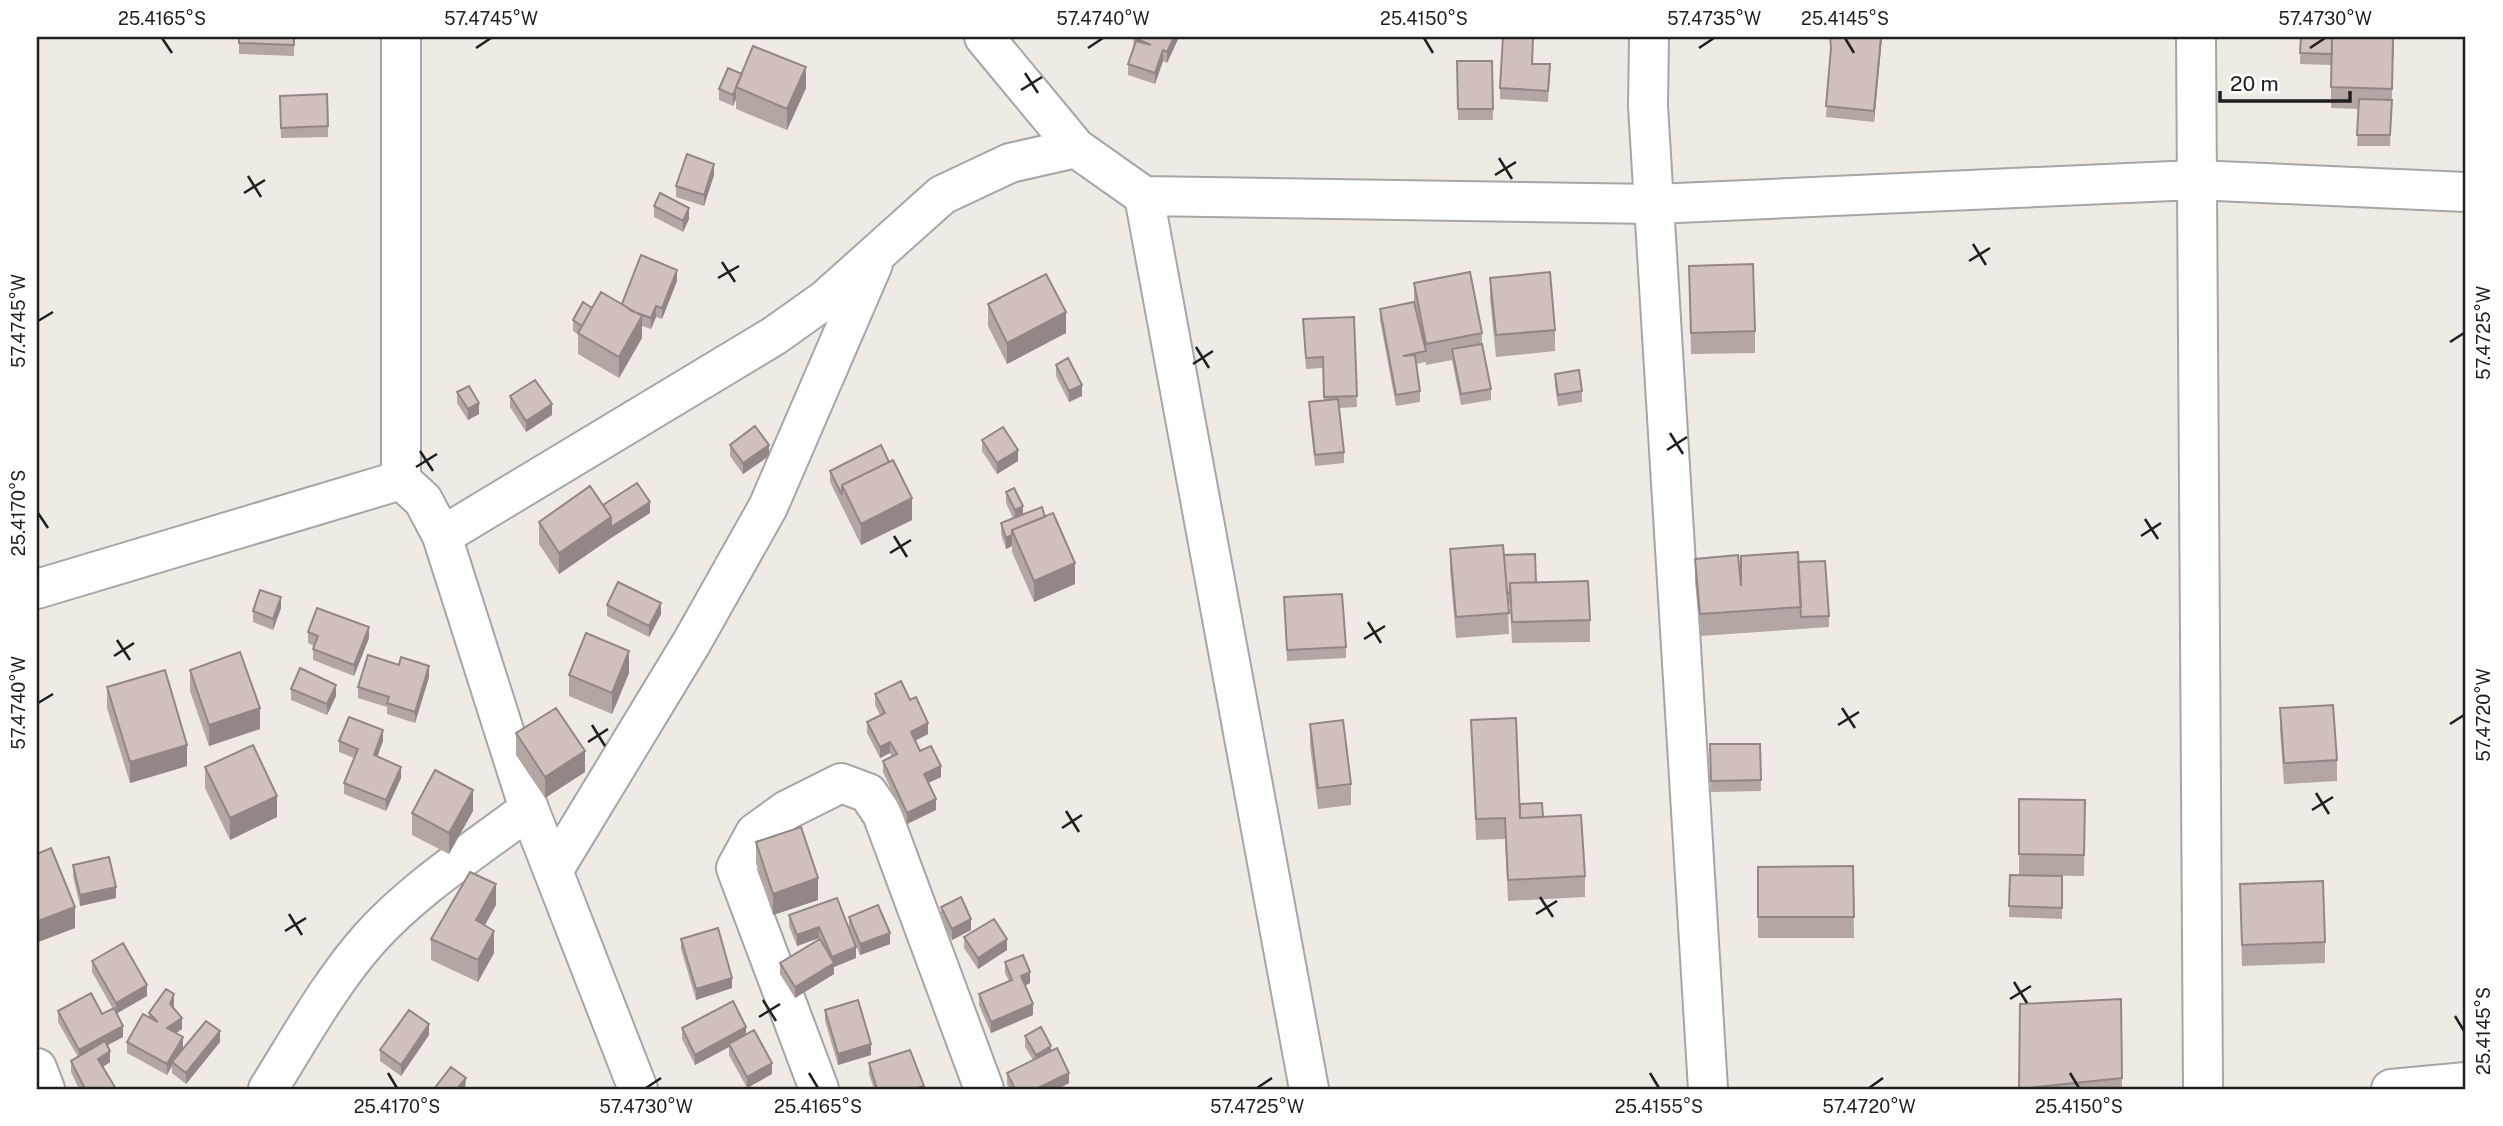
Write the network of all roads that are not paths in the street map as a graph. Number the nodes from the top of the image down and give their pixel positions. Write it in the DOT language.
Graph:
graph roads {
  1 [pos="401,37"];
  2 [pos="984,37"];
  3 [pos="1649,37"];
  4 [pos="2196,37"];
  5 [pos="1076,148"];
  6 [pos="2195,180"];
  7 [pos="2466,192"];
  8 [pos="1144,196"];
  9 [pos="1654,204"];
  10 [pos="878,253"];
  11 [pos="401,480"];
  12 [pos="442,536"];
  13 [pos="37,589"];
  14 [pos="529,809"];
  15 [pos="553,871"];
  16 [pos="37,1068"];
  17 [pos="2466,1082"];
  18 [pos="45,1089"];
  19 [pos="268,1089"];
  20 [pos="638,1089"];
  21 [pos="819,1089"];
  22 [pos="985,1089"];
  23 [pos="1310,1089"];
  24 [pos="1708,1089"];
  25 [pos="2203,1089"];
  26 [pos="2391,1089"];
  1 -- 11 [label="street"];
  2 -- 5 [label="street"];
  3 -- 9 [label="street"];
  4 -- 6 [label="street"];
  5 -- 8 [label="street"];
  5 -- 10 [label="street"];
  6 -- 7 [label="street"];
  6 -- 9 [label="street"];
  6 -- 25 [label="street"];
  8 -- 9 [label="street"];
  8 -- 23 [label="street"];
  9 -- 24 [label="street"];
  10 -- 12 [label="street"];
  10 -- 15 [label="street"];
  11 -- 12 [label="street"];
  11 -- 13 [label="street"];
  12 -- 14 [label="street"];
  14 -- 15 [label="street"];
  14 -- 19 [label="street"];
  15 -- 20 [label="street"];
  16 -- 18 [label="street"];
  17 -- 26 [label="street"];
  21 -- 22 [label="street"];
}
